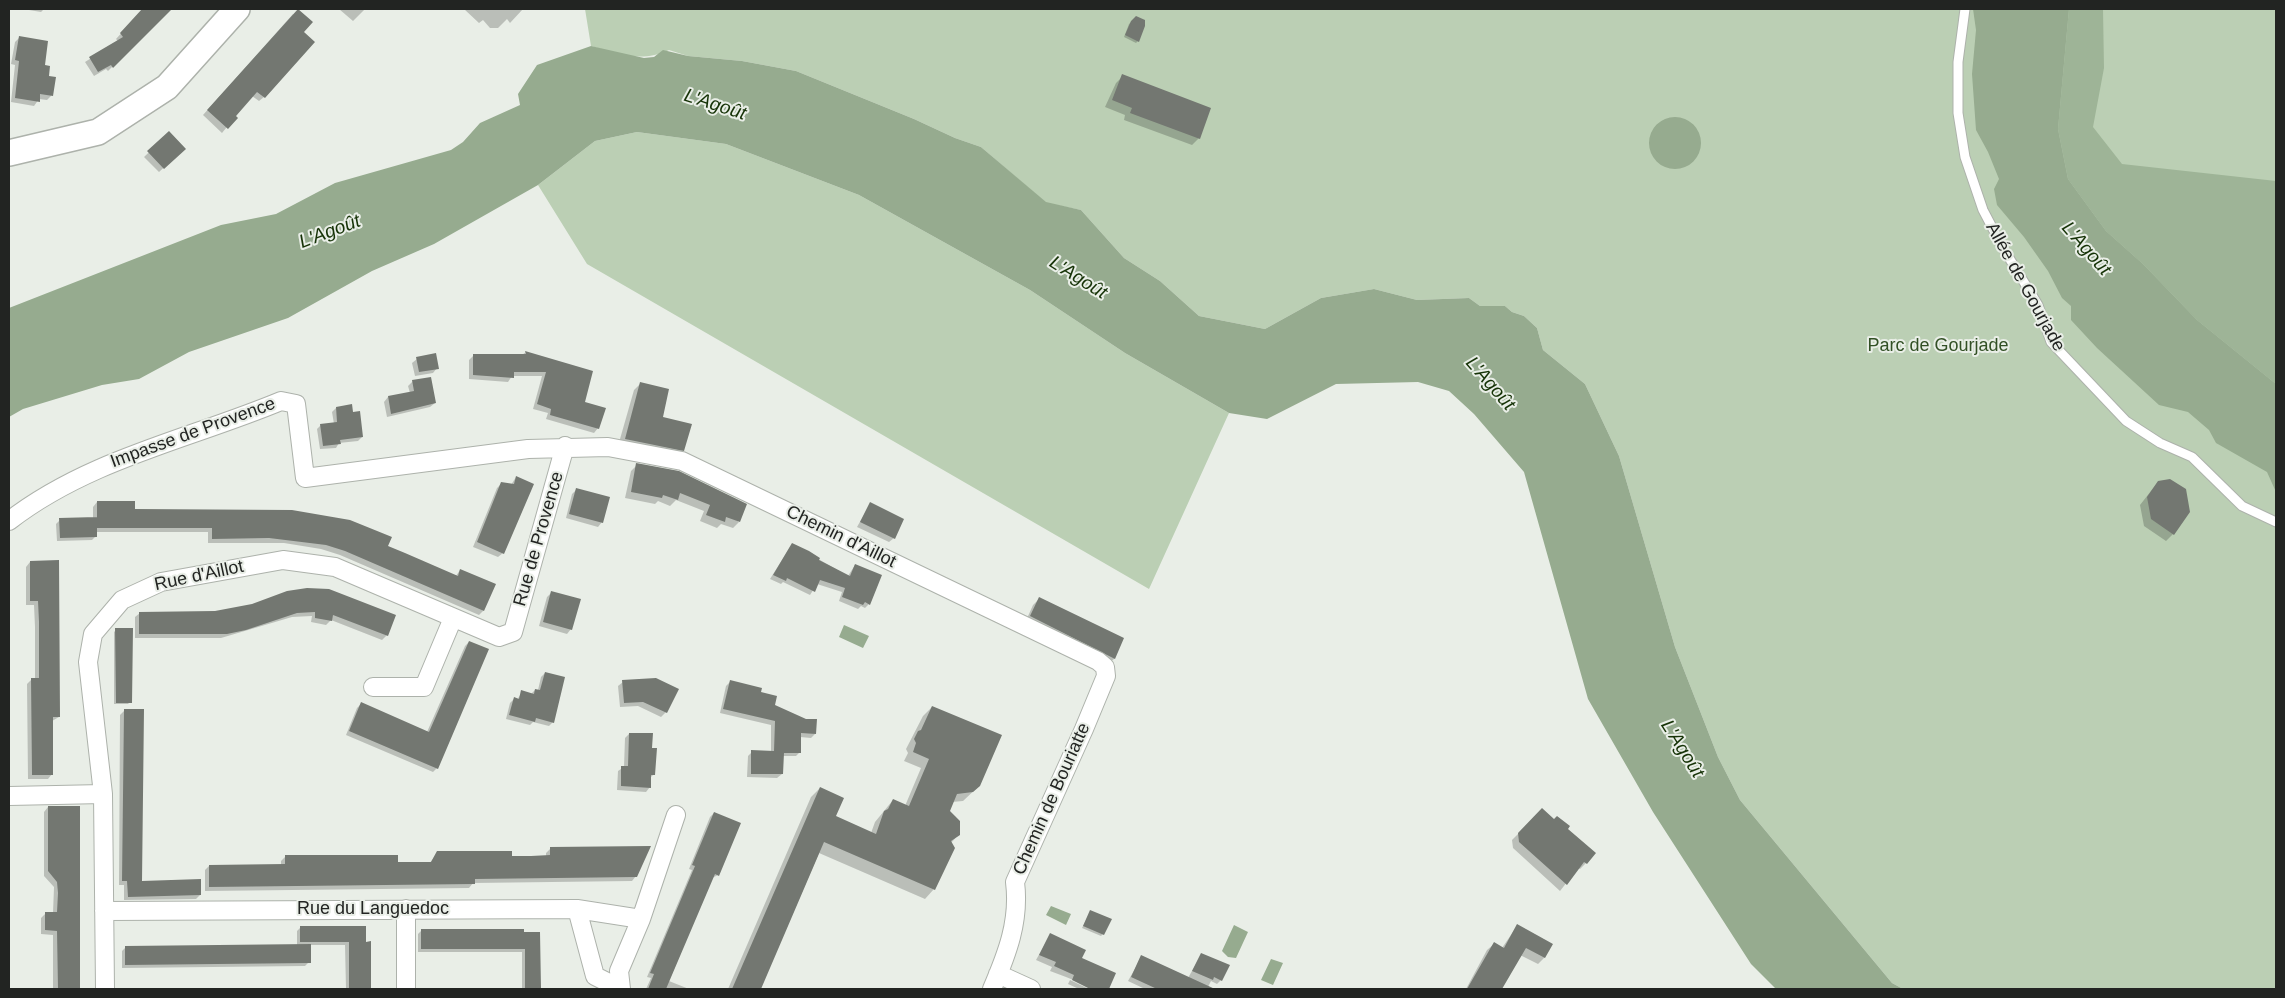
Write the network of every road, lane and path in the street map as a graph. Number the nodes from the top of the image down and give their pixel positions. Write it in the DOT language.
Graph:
graph roads {
  1 [pos="237,9"];
  2 [pos="1965,9"];
  3 [pos="9,153"];
  4 [pos="565,446"];
  5 [pos="9,521"];
  6 [pos="2276,522"];
  7 [pos="453,618"];
  8 [pos="513,632"];
  9 [pos="1105,667"];
  10 [pos="372,687"];
  11 [pos="103,794"];
  12 [pos="9,796"];
  13 [pos="676,815"];
  14 [pos="406,909"];
  15 [pos="577,909"];
  16 [pos="104,911"];
  17 [pos="641,919"];
  18 [pos="995,982"];
  19 [pos="105,989"];
  20 [pos="406,989"];
  21 [pos="621,989"];
  22 [pos="1031,989"];
  1 -- 3 [label="main road"];
  2 -- 6 [label="lane, Allée de Gourjade"];
  4 -- 5 [label="street, Impasse de Provence"];
  4 -- 8 [label="street, Rue de Provence"];
  4 -- 9 [label="street, Chemin d'Aillot"];
  7 -- 8 [label="street, Rue d'Aillot"];
  7 -- 10 [label="street"];
  7 -- 11 [label="street, Rue d'Aillot"];
  9 -- 18 [label="street, Chemin de Bouriatte"];
  11 -- 12 [label="street"];
  11 -- 16 [label="street, Rue d'Aillot"];
  13 -- 17 [label="street"];
  14 -- 15 [label="street, Rue du Languedoc"];
  14 -- 16 [label="street, Rue du Languedoc"];
  14 -- 20 [label="street"];
  15 -- 17 [label="street, Rue du Languedoc"];
  15 -- 21 [label="street"];
  16 -- 19 [label="street, Rue d'Aillot"];
  17 -- 21 [label="street"];
  18 -- 22 [label="street"];
}
